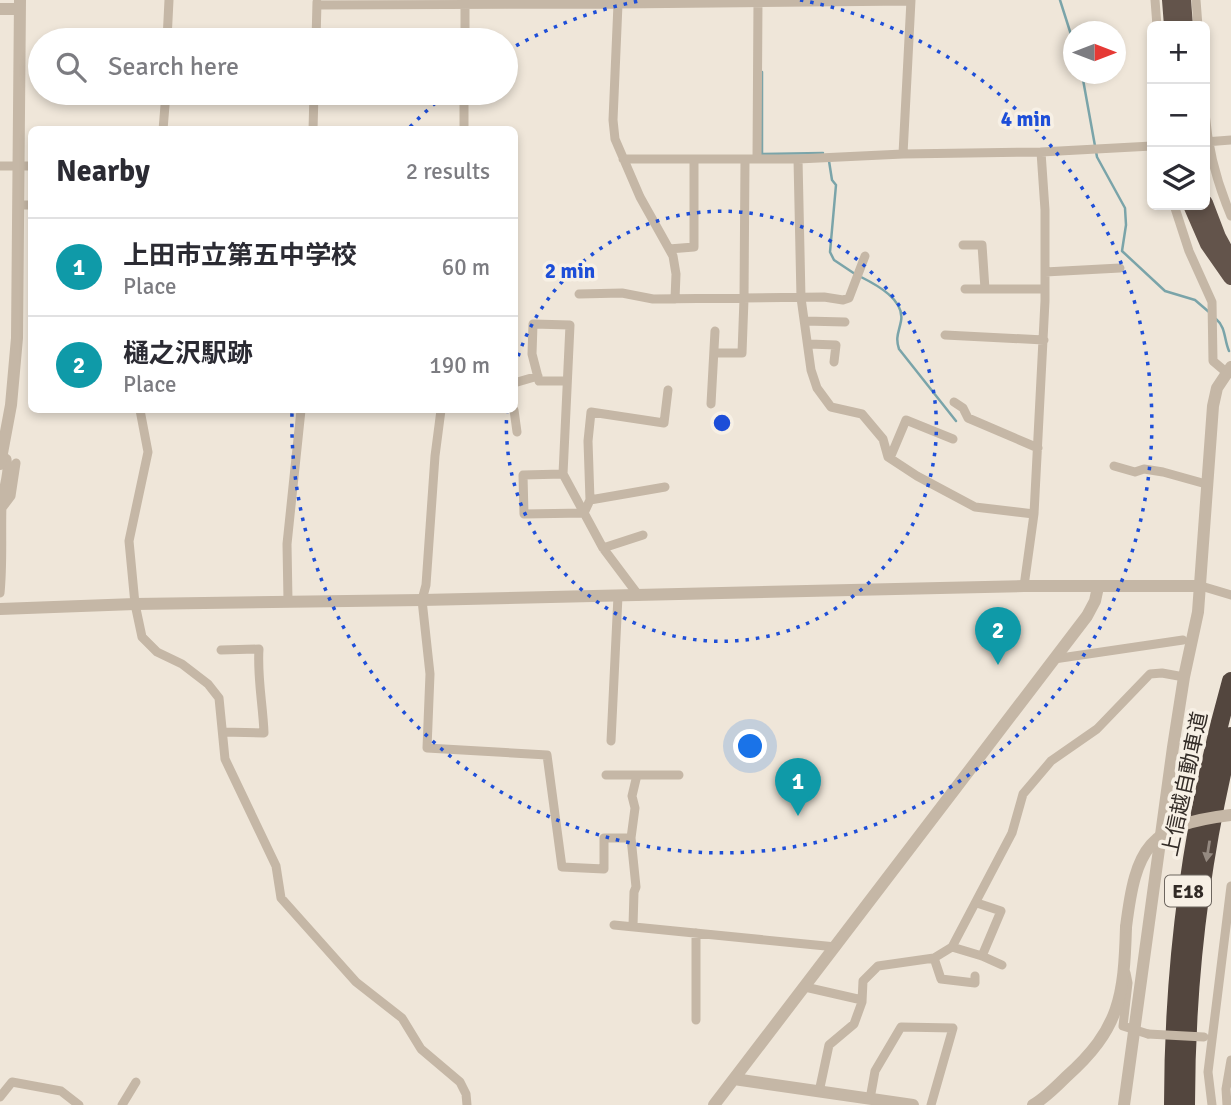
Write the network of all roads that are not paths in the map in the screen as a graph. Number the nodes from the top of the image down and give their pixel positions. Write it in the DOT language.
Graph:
graph roads {
  1 [pos="169,0"];
  2 [pos="911,0"];
  3 [pos="1155,0"];
  4 [pos="1170,0"];
  5 [pos="1183,0"];
  6 [pos="1196,0"];
  7 [pos="317,2"];
  8 [pos="551,2"];
  9 [pos="758,2"];
  10 [pos="618,4"];
  11 [pos="20,5"];
  12 [pos="465,5"];
  13 [pos="0,9"];
  14 [pos="1157,21"];
  15 [pos="1172,21"];
  16 [pos="1185,21"];
  17 [pos="1198,21"];
  18 [pos="168,28"];
  19 [pos="316,28"];
  20 [pos="465,28"];
  21 [pos="165,105"];
  22 [pos="314,105"];
  23 [pos="464,105"];
  24 [pos="163,126"];
  25 [pos="313,126"];
  26 [pos="464,126"];
  27 [pos="1210,141"];
  28 [pos="1231,141"];
  29 [pos="1147,146"];
  30 [pos="1208,147"];
  31 [pos="1041,152"];
  32 [pos="903,154"];
  33 [pos="623,159"];
  34 [pos="694,159"];
  35 [pos="745,159"];
  36 [pos="757,159"];
  37 [pos="798,159"];
  38 [pos="0,166"];
  39 [pos="25,166"];
  40 [pos="18,205"];
  41 [pos="28,205"];
  42 [pos="1176,210"];
  43 [pos="1193,210"];
  44 [pos="1208,210"];
  45 [pos="1231,216"];
  46 [pos="963,245"];
  47 [pos="669,249"];
  48 [pos="865,256"];
  49 [pos="1231,261"];
  50 [pos="1120,268"];
  51 [pos="1045,272"];
  52 [pos="1231,277"];
  53 [pos="965,289"];
  54 [pos="985,289"];
  55 [pos="1045,289"];
  56 [pos="579,295"];
  57 [pos="801,298"];
  58 [pos="675,299"];
  59 [pos="744,299"];
  60 [pos="805,321"];
  61 [pos="845,323"];
  62 [pos="715,331"];
  63 [pos="945,335"];
  64 [pos="1044,340"];
  65 [pos="808,344"];
  66 [pos="714,353"];
  67 [pos="834,362"];
  68 [pos="1228,369"];
  69 [pos="538,376"];
  70 [pos="567,381"];
  71 [pos="518,382"];
  72 [pos="668,390"];
  73 [pos="954,402"];
  74 [pos="711,404"];
  75 [pos="141,413"];
  76 [pos="301,413"];
  77 [pos="441,413"];
  78 [pos="514,413"];
  79 [pos="517,432"];
  80 [pos="953,439"];
  81 [pos="1038,448"];
  82 [pos="890,458"];
  83 [pos="1,460"];
  84 [pos="16,463"];
  85 [pos="1114,466"];
  86 [pos="563,474"];
  87 [pos="1206,484"];
  88 [pos="665,487"];
  89 [pos="590,500"];
  90 [pos="2,508"];
  91 [pos="584,513"];
  92 [pos="1034,514"];
  93 [pos="643,535"];
  94 [pos="603,548"];
  95 [pos="1024,586"];
  96 [pos="1201,586"];
  97 [pos="1098,587"];
  98 [pos="0,593"];
  99 [pos="1231,595"];
  100 [pos="618,596"];
  101 [pos="639,596"];
  102 [pos="422,600"];
  103 [pos="288,601"];
  104 [pos="135,604"];
  105 [pos="0,609"];
  106 [pos="1183,640"];
  107 [pos="221,650"];
  108 [pos="1054,659"];
  109 [pos="1184,677"];
  110 [pos="1231,681"];
  111 [pos="223,732"];
  112 [pos="1231,736"];
  113 [pos="611,741"];
  114 [pos="606,775"];
  115 [pos="637,775"];
  116 [pos="679,775"];
  117 [pos="1231,815"];
  118 [pos="631,838"];
  119 [pos="1231,886"];
  120 [pos="977,903"];
  121 [pos="614,925"];
  122 [pos="633,926"];
  123 [pos="696,933"];
  124 [pos="836,947"];
  125 [pos="952,947"];
  126 [pos="982,956"];
  127 [pos="934,958"];
  128 [pos="1002,965"];
  129 [pos="1125,968"];
  130 [pos="975,975"];
  131 [pos="805,987"];
  132 [pos="862,1000"];
  133 [pos="696,1020"];
  134 [pos="1133,1031"];
  135 [pos="1208,1038"];
  136 [pos="1231,1060"];
  137 [pos="734,1079"];
  138 [pos="136,1082"];
  139 [pos="819,1092"];
  140 [pos="0,1097"];
  141 [pos="870,1099"];
  142 [pos="79,1105"];
  143 [pos="122,1105"];
  144 [pos="467,1105"];
  145 [pos="714,1105"];
  146 [pos="913,1105"];
  147 [pos="932,1105"];
  148 [pos="1033,1105"];
  149 [pos="1124,1105"];
  150 [pos="1172,1105"];
  151 [pos="1186,1105"];
  152 [pos="1212,1105"];
  153 [pos="1227,1105"];
  1 -- 18 [label="street"];
  2 -- 9 [label="street"];
  2 -- 32 [label="street"];
  3 -- 14 [label="street"];
  4 -- 15 [label="highway"];
  5 -- 16 [label="highway"];
  6 -- 17 [label="street"];
  7 -- 12 [label="street"];
  7 -- 19 [label="street"];
  8 -- 10 [label="street"];
  8 -- 12 [label="street"];
  9 -- 10 [label="street"];
  9 -- 36 [label="street"];
  10 -- 33 [label="street"];
  11 -- 13 [label="street"];
  11 -- 39 [label="street"];
  12 -- 20 [label="street"];
  21 -- 24 [label="street"];
  22 -- 25 [label="street"];
  23 -- 26 [label="street"];
  27 -- 28 [label="street"];
  29 -- 31 [label="street"];
  30 -- 45 [label="street"];
  31 -- 32 [label="street"];
  31 -- 51 [label="street"];
  32 -- 37 [label="street"];
  33 -- 34 [label="street"];
  33 -- 47 [label="street"];
  34 -- 35 [label="street"];
  34 -- 47 [label="street"];
  35 -- 36 [label="street"];
  35 -- 59 [label="street"];
  36 -- 37 [label="street"];
  37 -- 57 [label="street"];
  38 -- 39 [label="street"];
  39 -- 40 [label="street"];
  40 -- 41 [label="street"];
  40 -- 83 [label="street"];
  42 -- 68 [label="street"];
  43 -- 52 [label="highway"];
  44 -- 49 [label="highway"];
  46 -- 54 [label="street"];
  47 -- 58 [label="street"];
  48 -- 57 [label="street"];
  50 -- 51 [label="street"];
  51 -- 55 [label="street"];
  53 -- 54 [label="street"];
  54 -- 55 [label="street"];
  55 -- 64 [label="street"];
  56 -- 58 [label="street"];
  57 -- 59 [label="street"];
  57 -- 60 [label="street"];
  58 -- 59 [label="street"];
  59 -- 66 [label="street"];
  60 -- 61 [label="street"];
  60 -- 65 [label="street"];
  62 -- 66 [label="street"];
  63 -- 64 [label="street"];
  64 -- 81 [label="street"];
  65 -- 67 [label="street"];
  65 -- 82 [label="street"];
  66 -- 74 [label="street"];
  68 -- 87 [label="street"];
  69 -- 70 [label="street"];
  69 -- 70 [label="street"];
  69 -- 71 [label="street"];
  70 -- 86 [label="street"];
  72 -- 89 [label="street"];
  73 -- 81 [label="street"];
  75 -- 104 [label="street"];
  76 -- 103 [label="street"];
  77 -- 102 [label="street"];
  78 -- 79 [label="street"];
  80 -- 82 [label="street"];
  81 -- 92 [label="street"];
  82 -- 92 [label="street"];
  83 -- 90 [label="street"];
  84 -- 90 [label="street"];
  85 -- 87 [label="street"];
  86 -- 91 [label="street"];
  86 -- 91 [label="street"];
  87 -- 96 [label="street"];
  88 -- 89 [label="street"];
  89 -- 91 [label="street"];
  90 -- 98 [label="street"];
  91 -- 94 [label="street"];
  92 -- 95 [label="street"];
  93 -- 94 [label="street"];
  94 -- 101 [label="street"];
  95 -- 97 [label="street"];
  95 -- 101 [label="street"];
  96 -- 97 [label="street"];
  96 -- 99 [label="street"];
  96 -- 109 [label="street"];
  97 -- 108 [label="street"];
  100 -- 101 [label="street"];
  100 -- 102 [label="street"];
  100 -- 113 [label="street"];
  102 -- 103 [label="street"];
  102 -- 118 [label="street"];
  103 -- 104 [label="street"];
  104 -- 105 [label="street"];
  104 -- 111 [label="street"];
  106 -- 108 [label="street"];
  107 -- 111 [label="street"];
  108 -- 124 [label="street"];
  109 -- 120 [label="street"];
  109 -- 134 [label="street"];
  110 -- 150 [label="highway, 上信越自動車道 / E18"];
  111 -- 144 [label="street"];
  112 -- 151 [label="highway, 上信越自動車道 / E18, one-way"];
  114 -- 115 [label="street"];
  115 -- 116 [label="street"];
  115 -- 118 [label="street"];
  117 -- 129 [label="street, bridge"];
  118 -- 122 [label="street"];
  119 -- 135 [label="street"];
  120 -- 125 [label="street"];
  120 -- 126 [label="street"];
  121 -- 122 [label="street"];
  122 -- 123 [label="street"];
  123 -- 124 [label="street"];
  123 -- 133 [label="street"];
  124 -- 131 [label="street"];
  125 -- 126 [label="street"];
  125 -- 127 [label="street"];
  126 -- 128 [label="street"];
  127 -- 130 [label="street"];
  127 -- 132 [label="street"];
  129 -- 134 [label="street"];
  129 -- 148 [label="street"];
  131 -- 132 [label="street"];
  131 -- 137 [label="street"];
  132 -- 139 [label="street"];
  134 -- 135 [label="street, bridge"];
  134 -- 149 [label="street"];
  135 -- 152 [label="street"];
  136 -- 153 [label="street"];
  137 -- 139 [label="street"];
  137 -- 145 [label="street"];
  138 -- 143 [label="street"];
  139 -- 141 [label="street"];
  140 -- 142 [label="street"];
  141 -- 146 [label="street"];
  141 -- 147 [label="street"];
}
